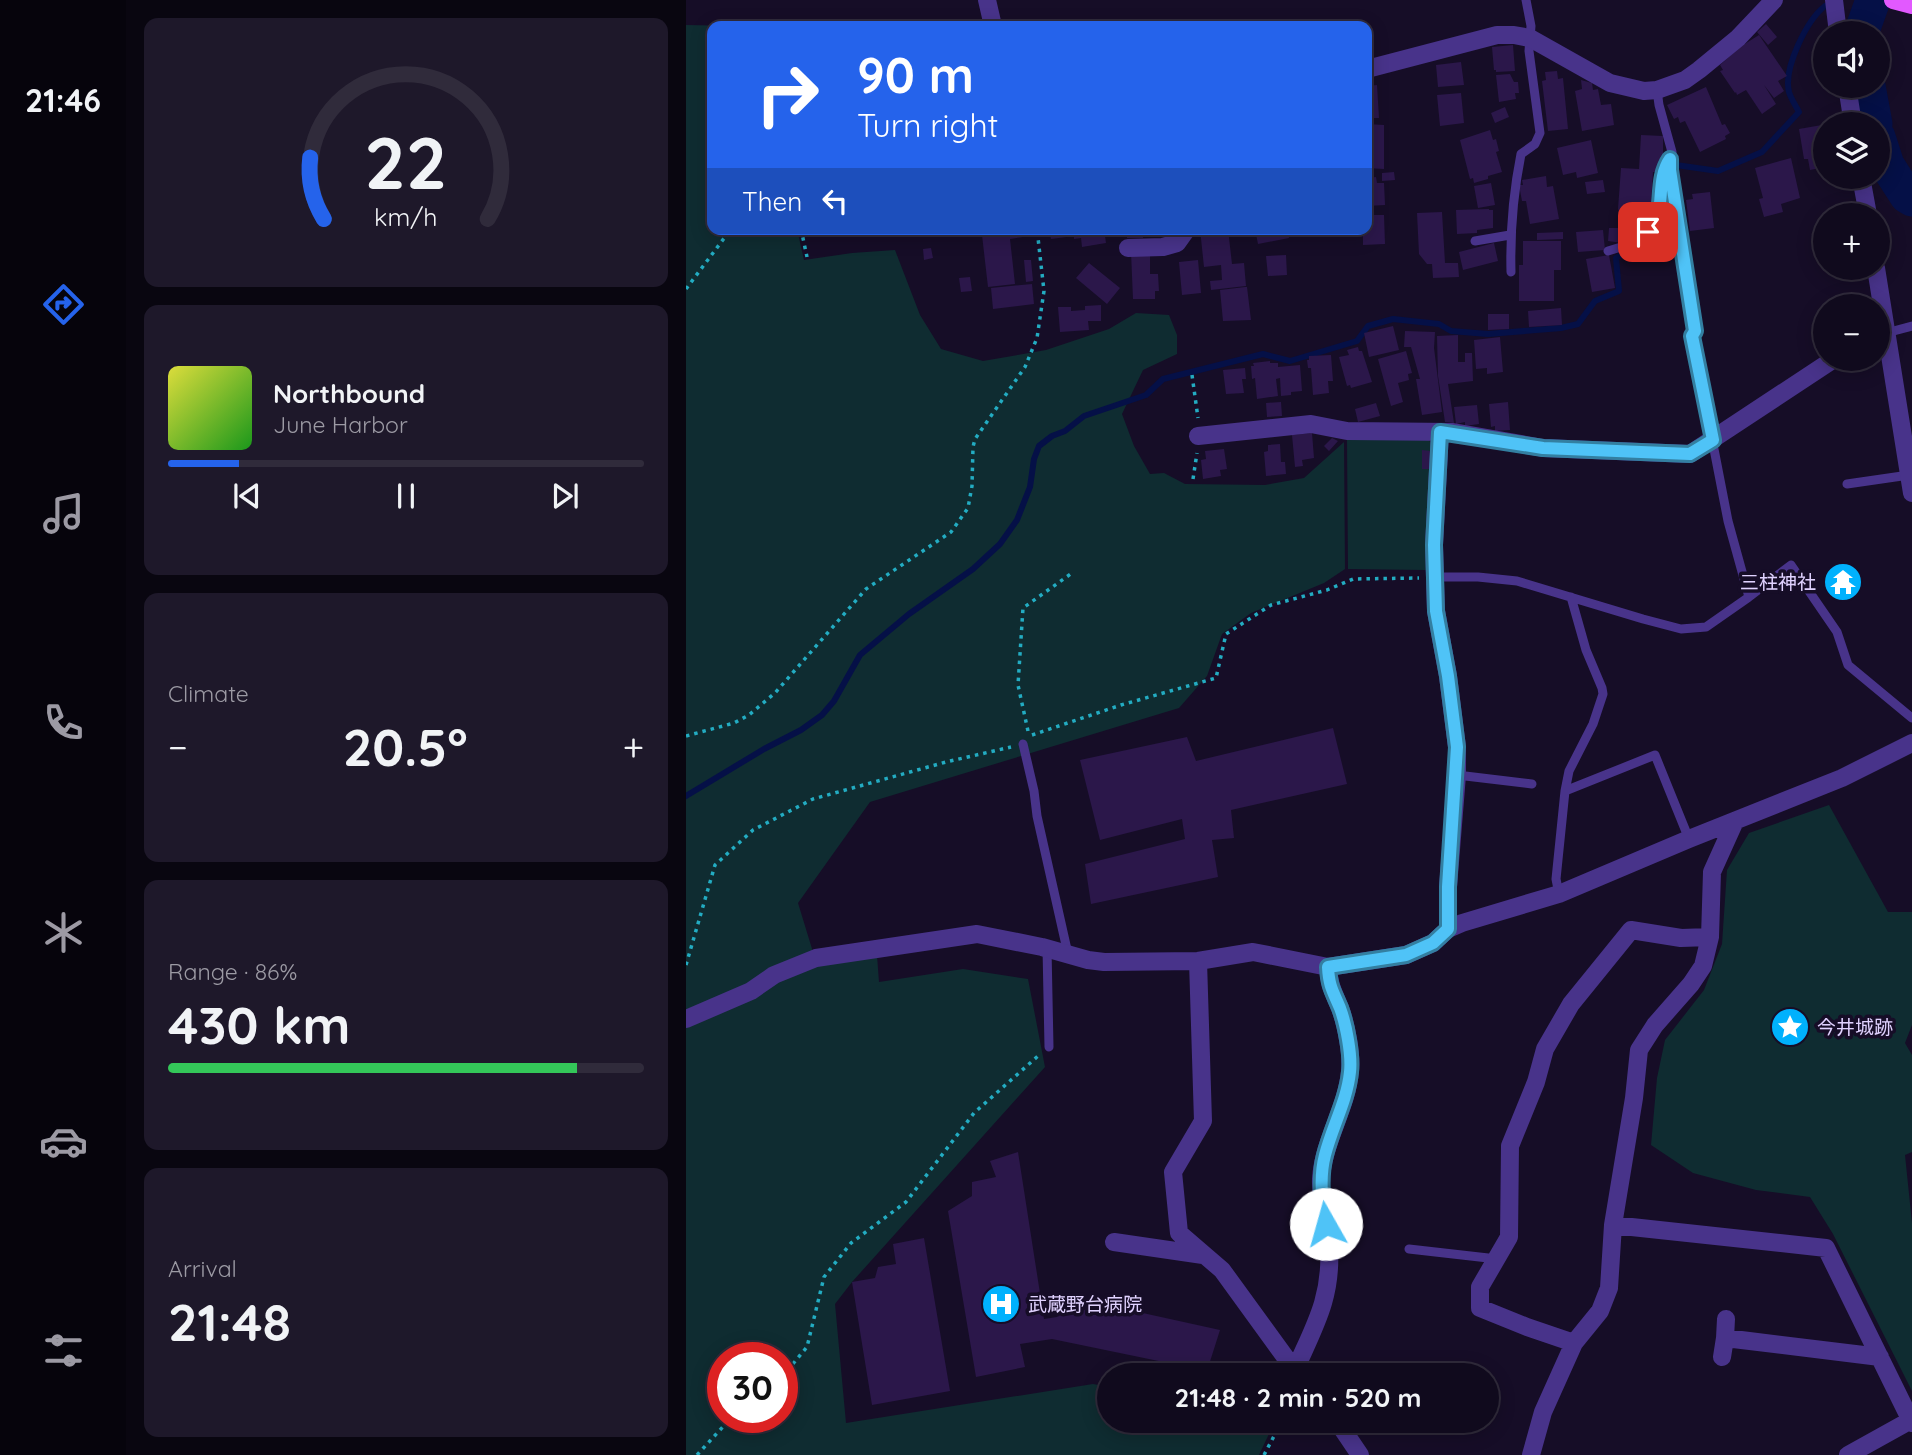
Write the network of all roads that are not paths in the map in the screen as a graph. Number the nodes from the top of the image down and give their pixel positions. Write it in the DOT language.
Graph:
graph roads {
  1 [pos="987,0"];
  2 [pos="1525,0"];
  3 [pos="1774,0"];
  4 [pos="1834,0"];
  5 [pos="1893,0"];
  6 [pos="1912,5"];
  7 [pos="992,21"];
  8 [pos="1837,21"];
  9 [pos="1530,38"];
  10 [pos="1372,68"];
  11 [pos="1657,90"];
  12 [pos="1670,159"];
  13 [pos="1183,235"];
  14 [pos="1510,235"];
  15 [pos="1475,241"];
  16 [pos="1128,248"];
  17 [pos="1608,251"];
  18 [pos="1511,272"];
  19 [pos="1912,326"];
  20 [pos="1890,328"];
  21 [pos="1890,361"];
  22 [pos="1816,371"];
  23 [pos="1440,432"];
  24 [pos="1198,436"];
  25 [pos="1713,440"];
  26 [pos="1908,443"];
  27 [pos="1847,484"];
  28 [pos="1911,484"];
  29 [pos="1435,577"];
  30 [pos="1571,597"];
  31 [pos="1749,597"];
  32 [pos="1912,718"];
  33 [pos="1912,743"];
  34 [pos="1023,744"];
  35 [pos="1457,775"];
  36 [pos="1532,785"];
  37 [pos="1565,791"];
  38 [pos="1735,821"];
  39 [pos="1689,839"];
  40 [pos="1559,894"];
  41 [pos="1448,929"];
  42 [pos="1710,937"];
  43 [pos="1047,948"];
  44 [pos="1069,954"];
  45 [pos="1198,961"];
  46 [pos="1328,967"];
  47 [pos="686,1019"];
  48 [pos="1049,1046"];
  49 [pos="1613,1225"];
  50 [pos="1114,1242"];
  51 [pos="1409,1250"];
  52 [pos="1203,1255"];
  53 [pos="1497,1259"];
  54 [pos="1726,1319"];
  55 [pos="1726,1338"];
  56 [pos="1574,1343"];
  57 [pos="1722,1357"];
  58 [pos="1880,1357"];
  59 [pos="1290,1363"];
  60 [pos="1301,1363"];
  61 [pos="1911,1422"];
  62 [pos="1346,1433"];
  63 [pos="1360,1455"];
  64 [pos="1531,1455"];
  65 [pos="1849,1455"];
  1 -- 7 [label="street"];
  2 -- 9 [label="lane"];
  3 -- 11 [label="street"];
  4 -- 8 [label="street"];
  5 -- 6 [label="main road"];
  9 -- 10 [label="street"];
  9 -- 11 [label="street"];
  9 -- 14 [label="lane"];
  11 -- 12 [label="lane"];
  12 -- 17 [label="lane"];
  12 -- 25 [label="lane"];
  13 -- 16 [label="street"];
  14 -- 15 [label="lane"];
  14 -- 18 [label="lane"];
  19 -- 20 [label="lane"];
  21 -- 26 [label="street"];
  22 -- 25 [label="street"];
  23 -- 24 [label="street"];
  23 -- 25 [label="street"];
  23 -- 29 [label="street"];
  25 -- 31 [label="lane"];
  26 -- 28 [label="street"];
  27 -- 28 [label="lane"];
  29 -- 30 [label="lane"];
  29 -- 35 [label="street"];
  30 -- 31 [label="lane"];
  30 -- 37 [label="lane"];
  31 -- 32 [label="lane"];
  33 -- 38 [label="street"];
  34 -- 44 [label="lane"];
  35 -- 36 [label="lane"];
  35 -- 41 [label="street"];
  37 -- 39 [label="lane"];
  37 -- 40 [label="lane"];
  38 -- 39 [label="street"];
  38 -- 42 [label="street"];
  39 -- 40 [label="street"];
  40 -- 41 [label="street"];
  41 -- 46 [label="street"];
  42 -- 49 [label="street"];
  42 -- 53 [label="street"];
  43 -- 44 [label="street"];
  43 -- 47 [label="street"];
  43 -- 48 [label="lane"];
  44 -- 45 [label="street"];
  45 -- 46 [label="street"];
  45 -- 52 [label="street"];
  46 -- 60 [label="street"];
  49 -- 56 [label="street"];
  49 -- 58 [label="street"];
  50 -- 52 [label="street"];
  51 -- 53 [label="lane"];
  52 -- 59 [label="street"];
  53 -- 56 [label="street"];
  54 -- 55 [label="street"];
  55 -- 57 [label="street"];
  55 -- 58 [label="street"];
  56 -- 64 [label="street"];
  58 -- 61 [label="street"];
  61 -- 65 [label="street"];
  62 -- 63 [label="street"];
}
